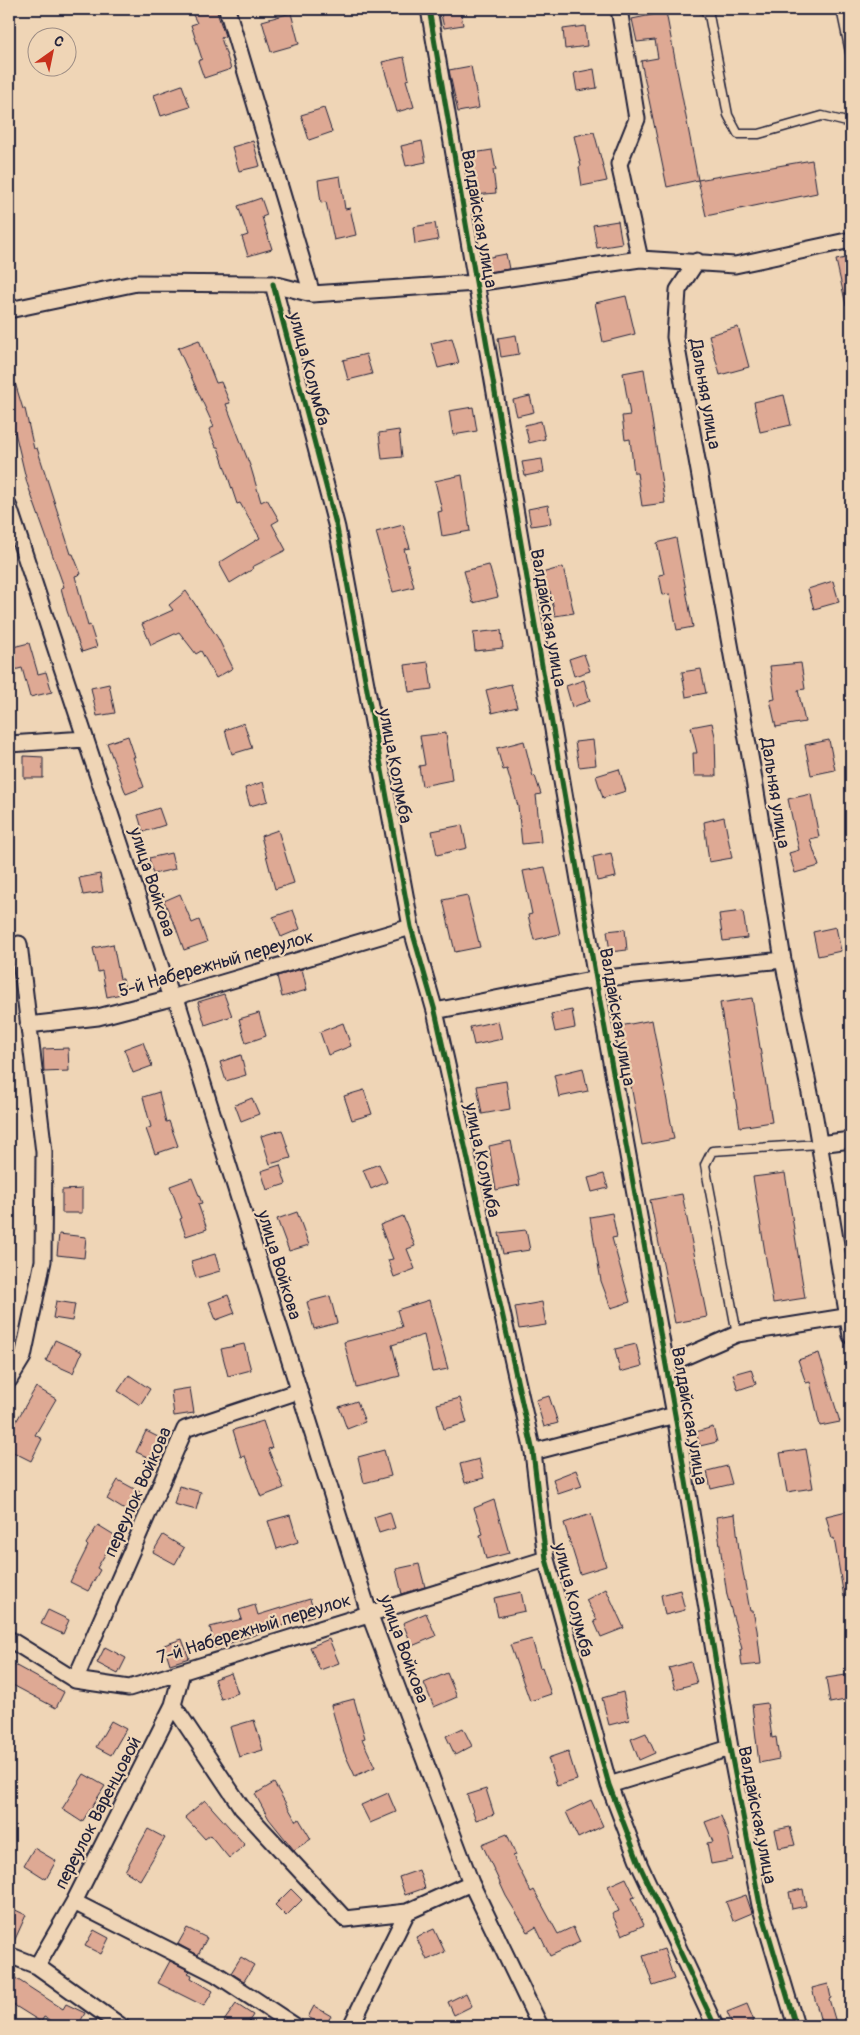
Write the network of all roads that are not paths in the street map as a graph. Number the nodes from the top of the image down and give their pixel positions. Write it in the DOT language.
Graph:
graph roads {
  1 [pos="228,9"];
  2 [pos="429,9"];
  3 [pos="619,9"];
  4 [pos="704,9"];
  5 [pos="841,9"];
  6 [pos="851,57"];
  7 [pos="851,123"];
  8 [pos="851,240"];
  9 [pos="640,258"];
  10 [pos="697,261"];
  11 [pos="476,283"];
  12 [pos="272,284"];
  13 [pos="312,294"];
  14 [pos="9,310"];
  15 [pos="9,507"];
  16 [pos="85,739"];
  17 [pos="9,744"];
  18 [pos="411,927"];
  19 [pos="19,944"];
  20 [pos="783,960"];
  21 [pos="596,978"];
  22 [pos="170,998"];
  23 [pos="435,1011"];
  24 [pos="28,1025"];
  25 [pos="851,1140"];
  26 [pos="819,1144"];
  27 [pos="850,1316"];
  28 [pos="737,1334"];
  29 [pos="851,1336"];
  30 [pos="9,1350"];
  31 [pos="23,1357"];
  32 [pos="666,1365"];
  33 [pos="9,1380"];
  34 [pos="299,1391"];
  35 [pos="676,1415"];
  36 [pos="533,1452"];
  37 [pos="546,1560"];
  38 [pos="369,1613"];
  39 [pos="9,1640"];
  40 [pos="182,1672"];
  41 [pos="75,1680"];
  42 [pos="173,1705"];
  43 [pos="730,1748"];
  44 [pos="609,1785"];
  45 [pos="472,1883"];
  46 [pos="74,1902"];
  47 [pos="407,1912"];
  48 [pos="9,1955"];
  49 [pos="37,1966"];
  50 [pos="121,2026"];
  51 [pos="296,2026"];
  52 [pos="351,2026"];
  53 [pos="540,2026"];
  54 [pos="714,2026"];
  55 [pos="796,2026"];
  1 -- 13 [label="street, улица Колумба"];
  2 -- 11 [label="street, Валдайская улица"];
  3 -- 9 [label="street"];
  4 -- 7 [label="lane"];
  5 -- 6 [label="lane"];
  8 -- 10 [label="street"];
  9 -- 10 [label="street"];
  9 -- 11 [label="street"];
  10 -- 20 [label="street, Дальняя улица"];
  11 -- 13 [label="street"];
  11 -- 21 [label="street, Валдайская улица"];
  12 -- 13 [label="street"];
  12 -- 14 [label="street"];
  12 -- 18 [label="street, улица Колумба"];
  15 -- 16 [label="street, улица Войкова"];
  16 -- 17 [label="street"];
  16 -- 22 [label="street, улица Войкова"];
  18 -- 22 [label="street, 5-й Набережный переулок"];
  18 -- 23 [label="street, улица Колумба"];
  19 -- 24 [label="street"];
  20 -- 21 [label="street"];
  20 -- 26 [label="street, Дальняя улица"];
  21 -- 23 [label="street"];
  21 -- 32 [label="street, Валдайская улица"];
  22 -- 24 [label="street, 5-й Набережный переулок"];
  22 -- 34 [label="street, улица Войкова"];
  23 -- 36 [label="street, улица Колумба"];
  24 -- 31 [label="street"];
  25 -- 26 [label="street"];
  26 -- 27 [label="street, Дальняя улица"];
  26 -- 28 [label="lane"];
  27 -- 28 [label="street"];
  27 -- 29 [label="street, Дальняя улица"];
  28 -- 32 [label="street"];
  30 -- 31 [label="street"];
  31 -- 33 [label="street"];
  32 -- 35 [label="street, Валдайская улица"];
  34 -- 38 [label="street, улица Войкова"];
  34 -- 41 [label="street, переулок Войкова"];
  35 -- 36 [label="street"];
  35 -- 43 [label="street, Валдайская улица"];
  36 -- 37 [label="street, улица Колумба"];
  37 -- 38 [label="street, 7-й Набережный переулок"];
  37 -- 44 [label="street, улица Колумба"];
  38 -- 40 [label="street, 7-й Набережный переулок"];
  38 -- 45 [label="street, улица Войкова"];
  39 -- 41 [label="street, 7-й Набережный переулок"];
  40 -- 41 [label="street, 7-й Набережный переулок"];
  40 -- 42 [label="street, переулок Варенцовой"];
  42 -- 46 [label="street, переулок Варенцовой"];
  42 -- 47 [label="street"];
  43 -- 44 [label="street"];
  43 -- 55 [label="street, Валдайская улица"];
  44 -- 54 [label="street, улица Колумба"];
  45 -- 47 [label="street"];
  45 -- 53 [label="street, улица Войкова"];
  46 -- 49 [label="street, переулок Варенцовой"];
  46 -- 51 [label="street"];
  47 -- 52 [label="street"];
  48 -- 49 [label="street"];
  49 -- 50 [label="street"];
}
